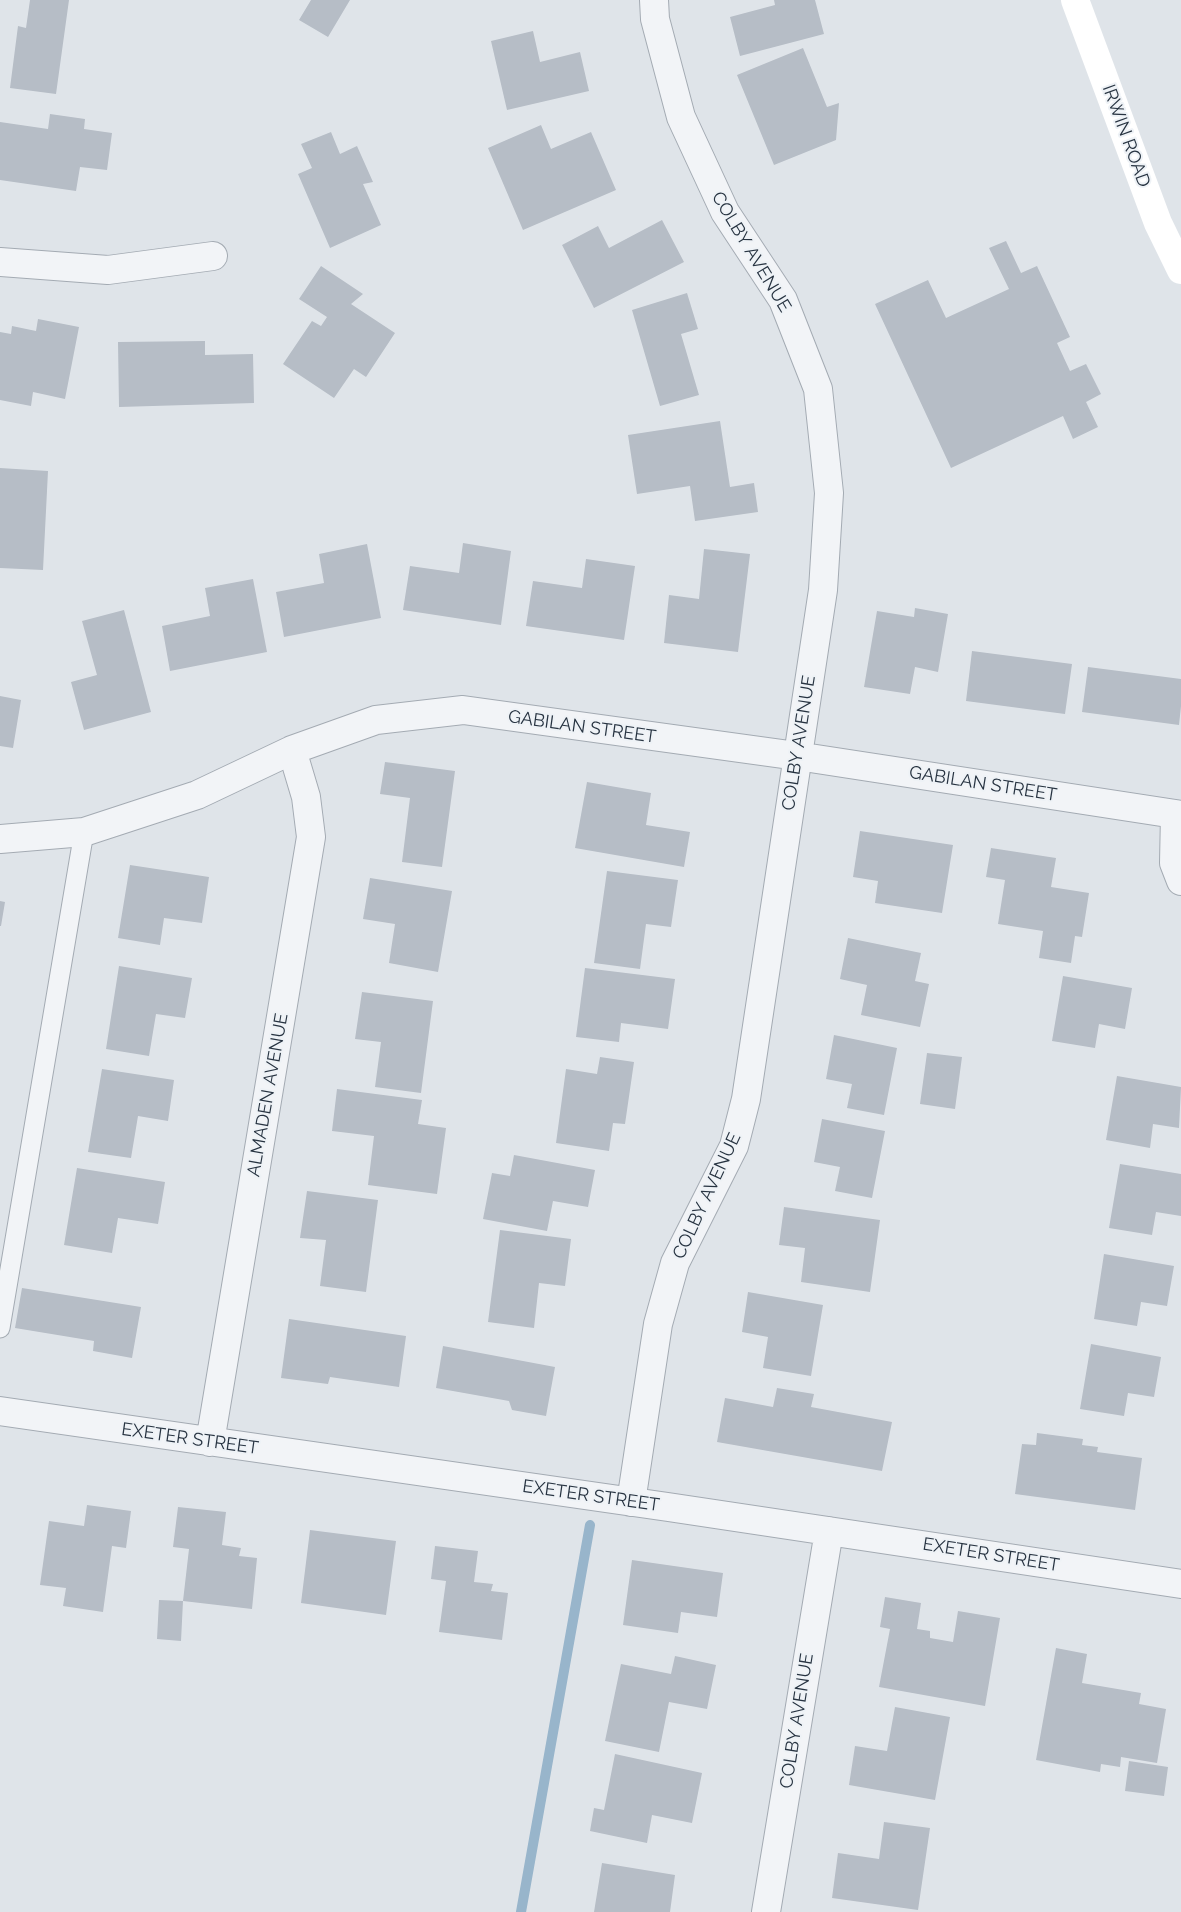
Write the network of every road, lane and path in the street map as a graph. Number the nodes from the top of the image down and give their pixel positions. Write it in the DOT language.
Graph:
graph roads {
  1 [pos="654,0"];
  2 [pos="1076,0"];
  3 [pos="213,256"];
  4 [pos="0,262"];
  5 [pos="1181,270"];
  6 [pos="292,750"];
  7 [pos="797,756"];
  8 [pos="1178,814"];
  9 [pos="84,832"];
  10 [pos="0,839"];
  11 [pos="1181,881"];
  12 [pos="0,1328"];
  13 [pos="0,1411"];
  14 [pos="210,1442"];
  15 [pos="631,1502"];
  16 [pos="829,1531"];
  17 [pos="1181,1584"];
  18 [pos="766,1912"];
  1 -- 7 [label="street, COLBY AVENUE"];
  2 -- 5 [label="street, IRWIN ROAD"];
  3 -- 4 [label="street"];
  6 -- 7 [label="street, GABILAN STREET"];
  6 -- 9 [label="street, GABILAN STREET"];
  6 -- 14 [label="street, ALMADEN AVENUE"];
  7 -- 8 [label="street, GABILAN STREET"];
  7 -- 15 [label="street, COLBY AVENUE"];
  8 -- 11 [label="street"];
  9 -- 10 [label="street, GABILAN STREET"];
  9 -- 12 [label="lane"];
  13 -- 14 [label="street, EXETER STREET"];
  14 -- 15 [label="street, EXETER STREET"];
  15 -- 16 [label="street, EXETER STREET"];
  16 -- 17 [label="street, EXETER STREET"];
  16 -- 18 [label="street, COLBY AVENUE"];
}
